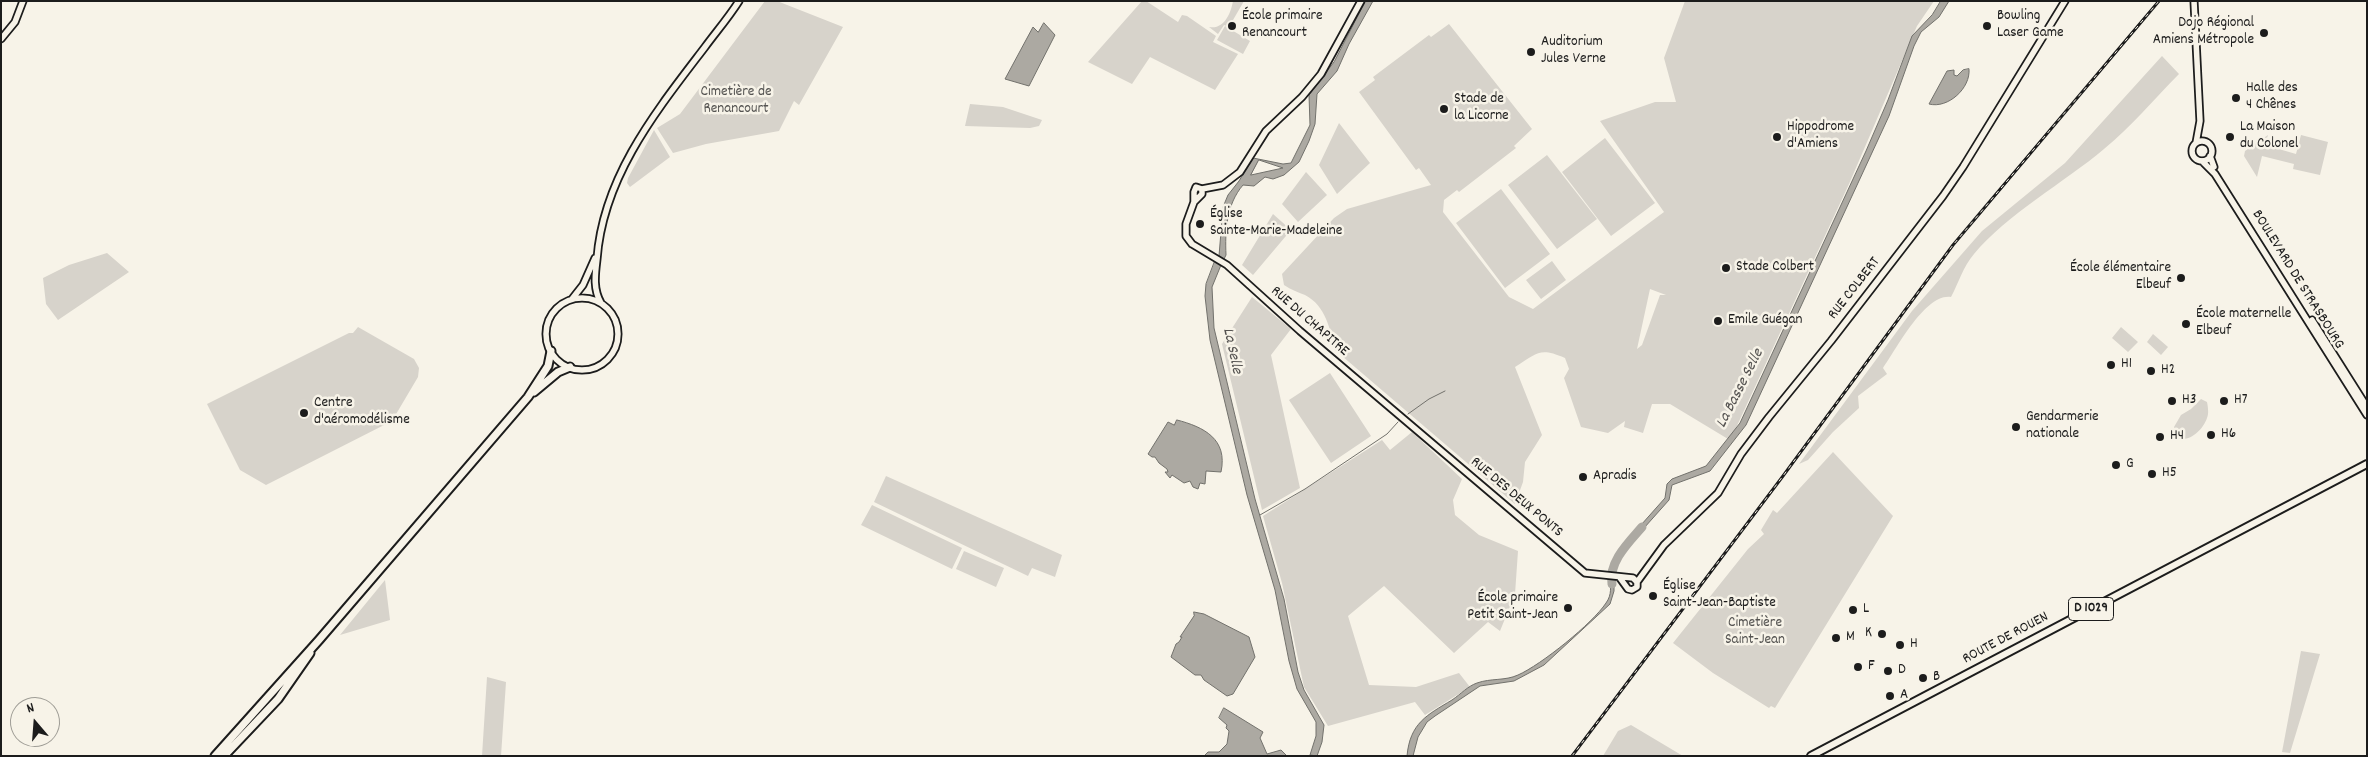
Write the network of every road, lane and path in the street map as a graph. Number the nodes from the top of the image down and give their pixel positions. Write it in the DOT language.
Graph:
graph roads {
  1 [pos="23,1"];
  2 [pos="1361,1"];
  3 [pos="2065,1"];
  4 [pos="2194,1"];
  5 [pos="739,2"];
  6 [pos="1,39"];
  7 [pos="2200,121"];
  8 [pos="2206,142"];
  9 [pos="2196,143"];
  10 [pos="2210,156"];
  11 [pos="2202,160"];
  12 [pos="597,251"];
  13 [pos="572,299"];
  14 [pos="601,303"];
  15 [pos="551,351"];
  16 [pos="570,367"];
  17 [pos="528,397"];
  18 [pos="2367,407"];
  19 [pos="2367,415"];
  20 [pos="1404,420"];
  21 [pos="2367,464"];
  22 [pos="1632,581"];
  23 [pos="319,640"];
  24 [pos="1813,755"];
  25 [pos="215,756"];
  26 [pos="224,756"];
  1 -- 6 [label="street"];
  2 -- 20 [label="street, RUE DU CHAPITRE"];
  3 -- 22 [label="street, RUE COLBERT"];
  4 -- 7 [label="street"];
  5 -- 12 [label="street"];
  7 -- 8 [label="street"];
  7 -- 9 [label="street"];
  8 -- 9 [label="street"];
  8 -- 10 [label="street"];
  9 -- 11 [label="street"];
  10 -- 11 [label="street"];
  10 -- 18 [label="street, BOULEVARD DE STRASBOURG"];
  11 -- 19 [label="street, BOULEVARD DE STRASBOURG"];
  12 -- 13 [label="street"];
  12 -- 14 [label="street"];
  13 -- 14 [label="street"];
  13 -- 15 [label="street"];
  14 -- 16 [label="street"];
  15 -- 16 [label="street"];
  15 -- 17 [label="highway"];
  16 -- 17 [label="highway"];
  17 -- 23 [label="highway"];
  20 -- 22 [label="street, RUE DES DEUX PONTS"];
  21 -- 24 [label="main road, ROUTE DE ROUEN / D 1029"];
  23 -- 25 [label="highway"];
  23 -- 26 [label="highway"];
}
